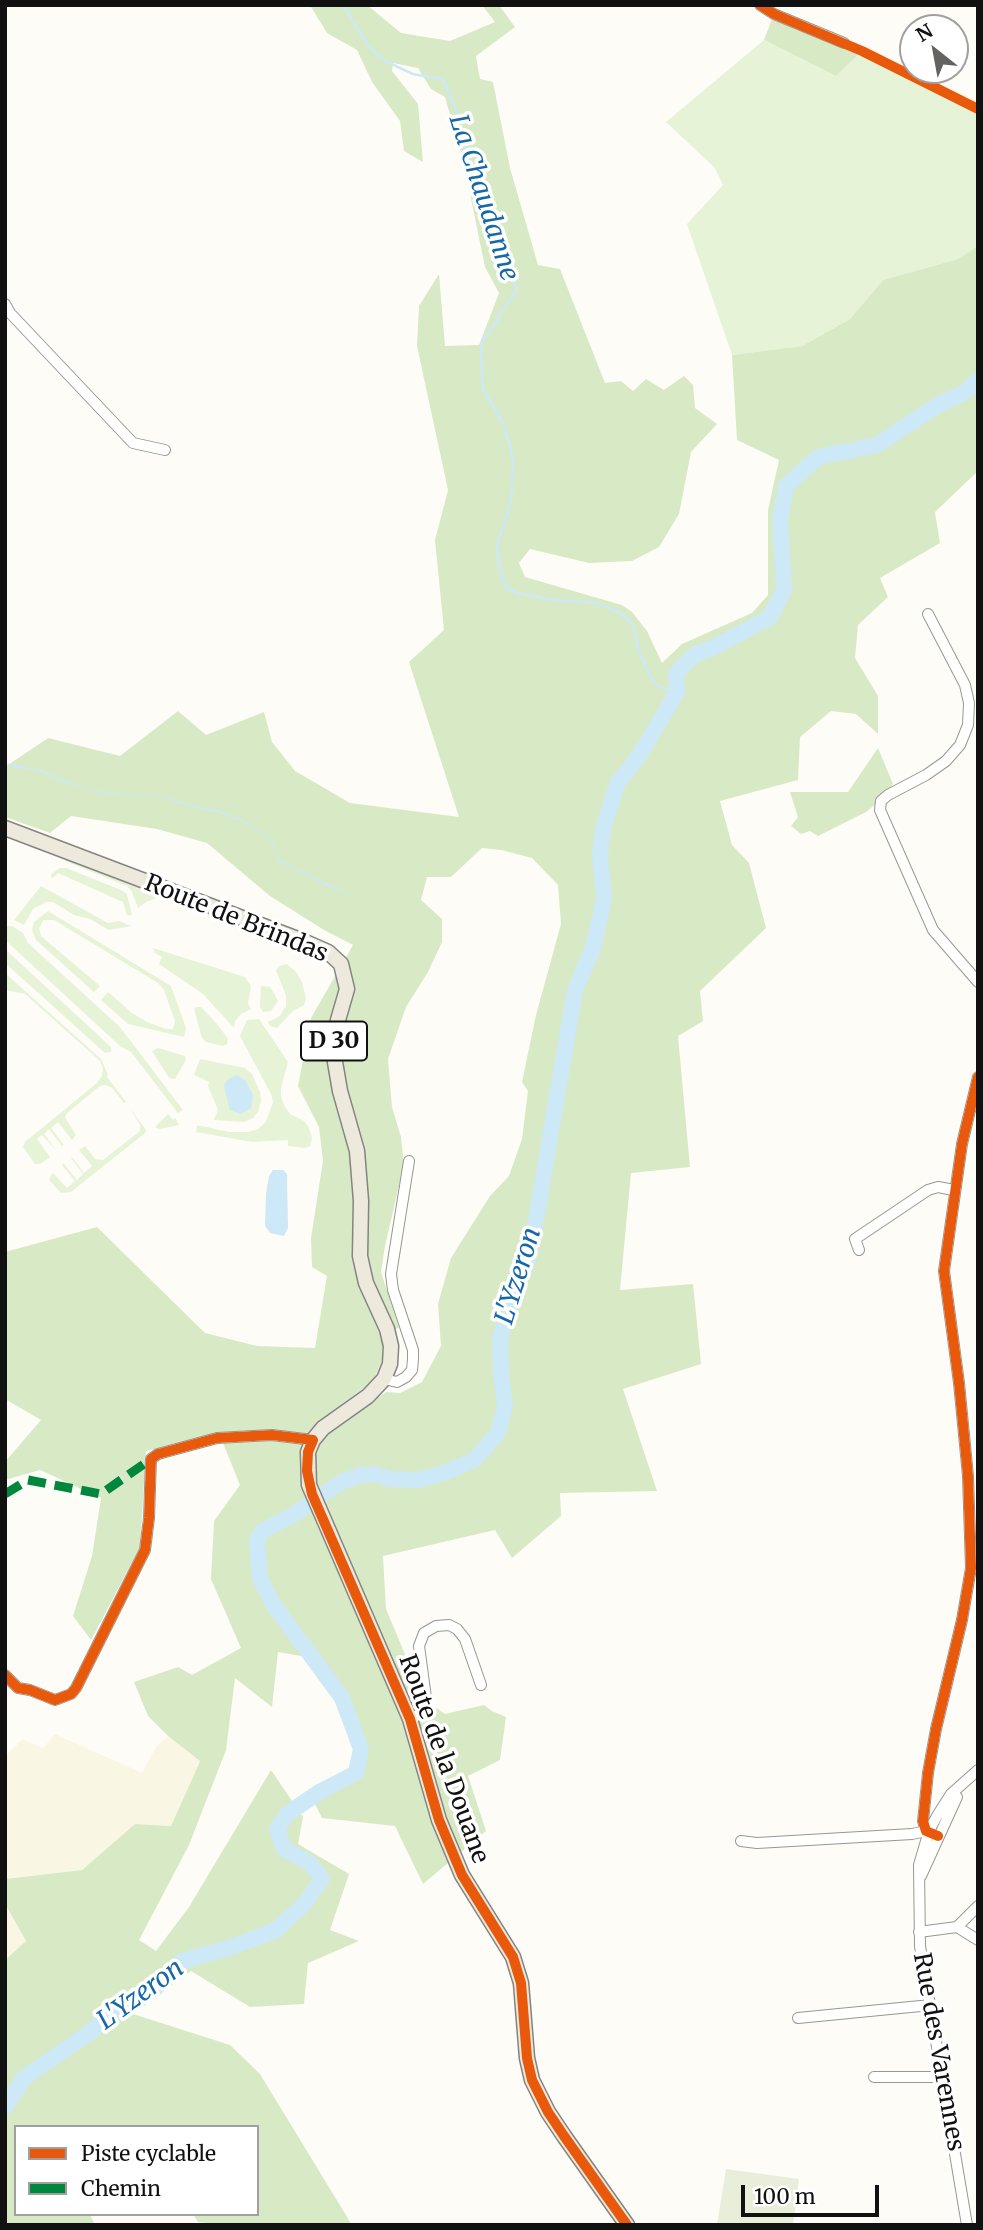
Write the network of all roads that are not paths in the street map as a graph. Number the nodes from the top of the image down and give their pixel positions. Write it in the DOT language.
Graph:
graph roads {
  1 [pos="760,5"];
  2 [pos="844,43"];
  3 [pos="5,304"];
  4 [pos="165,450"];
  5 [pos="928,614"];
  6 [pos="5,828"];
  7 [pos="978,982"];
  8 [pos="978,1077"];
  9 [pos="409,1161"];
  10 [pos="954,1190"];
  11 [pos="859,1250"];
  12 [pos="384,1379"];
  13 [pos="313,1440"];
  14 [pos="5,1675"];
  15 [pos="481,1685"];
  16 [pos="410,1719"];
  17 [pos="974,1773"];
  18 [pos="931,1833"];
  19 [pos="741,1841"];
  20 [pos="978,1906"];
  21 [pos="957,1927"];
  22 [pos="919,1932"];
  23 [pos="978,1940"];
  24 [pos="931,2004"];
  25 [pos="798,2018"];
  26 [pos="874,2077"];
  27 [pos="943,2077"];
  28 [pos="627,2225"];
  29 [pos="967,2225"];
  1 -- 2 [label="street"];
  3 -- 4 [label="street"];
  5 -- 7 [label="street"];
  6 -- 12 [label="main road, Route de Brindas / D 30"];
  8 -- 10 [label="street"];
  9 -- 12 [label="street"];
  10 -- 11 [label="street"];
  10 -- 18 [label="street"];
  12 -- 13 [label="main road"];
  13 -- 14 [label="street"];
  13 -- 16 [label="main road, Route de la Douane"];
  15 -- 16 [label="street, Route de la Douane"];
  16 -- 28 [label="main road, Route de la Douane"];
  17 -- 18 [label="street"];
  18 -- 19 [label="street"];
  18 -- 22 [label="street, Rue des Varennes"];
  20 -- 21 [label="street"];
  21 -- 22 [label="street"];
  21 -- 23 [label="street"];
  22 -- 24 [label="street, Rue des Varennes"];
  24 -- 25 [label="street"];
  24 -- 27 [label="street, Rue des Varennes"];
  26 -- 27 [label="street"];
  27 -- 29 [label="street, Rue des Varennes"];
}
